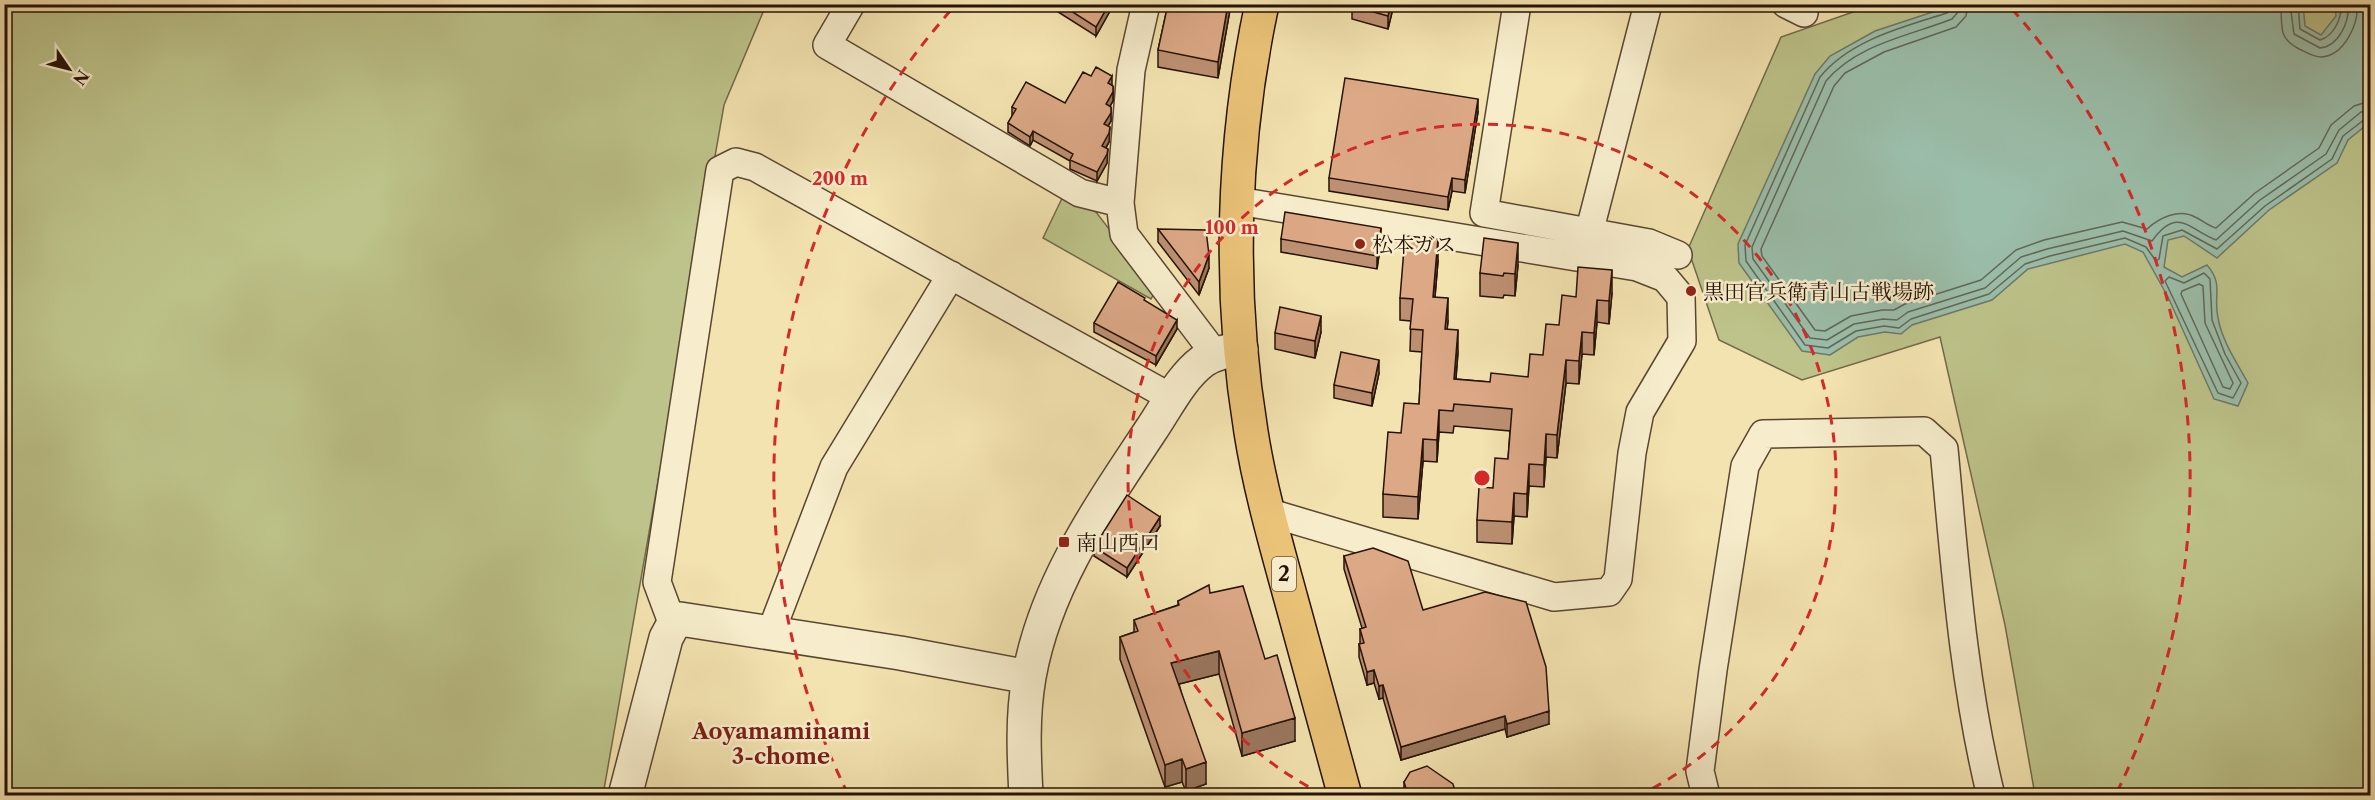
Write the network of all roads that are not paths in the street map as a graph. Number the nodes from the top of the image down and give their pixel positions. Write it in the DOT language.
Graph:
graph roads {
  1 [pos="851,4"];
  2 [pos="1146,4"];
  3 [pos="1262,4"];
  4 [pos="1517,4"];
  5 [pos="1648,4"];
  6 [pos="1238,201"];
  7 [pos="1120,203"];
  8 [pos="1589,232"];
  9 [pos="1678,255"];
  10 [pos="951,275"];
  11 [pos="1228,351"];
  12 [pos="1172,398"];
  13 [pos="1267,512"];
  14 [pos="673,625"];
  15 [pos="771,632"];
  16 [pos="1029,678"];
  17 [pos="625,795"];
  18 [pos="1026,795"];
  19 [pos="1345,795"];
  20 [pos="1706,795"];
  21 [pos="1991,795"];
  1 -- 7 [label="street"];
  2 -- 7 [label="street"];
  3 -- 6 [label="highway, 2"];
  4 -- 8 [label="street"];
  5 -- 8 [label="street"];
  6 -- 11 [label="highway, 2"];
  6 -- 13 [label="street"];
  7 -- 11 [label="street"];
  8 -- 9 [label="street"];
  10 -- 12 [label="street"];
  10 -- 14 [label="street"];
  10 -- 15 [label="street"];
  11 -- 12 [label="street"];
  11 -- 13 [label="highway, 2"];
  12 -- 16 [label="street"];
  13 -- 19 [label="highway, 2"];
  14 -- 15 [label="street"];
  14 -- 17 [label="street"];
  15 -- 16 [label="street"];
  16 -- 18 [label="street"];
  20 -- 21 [label="street"];
}
